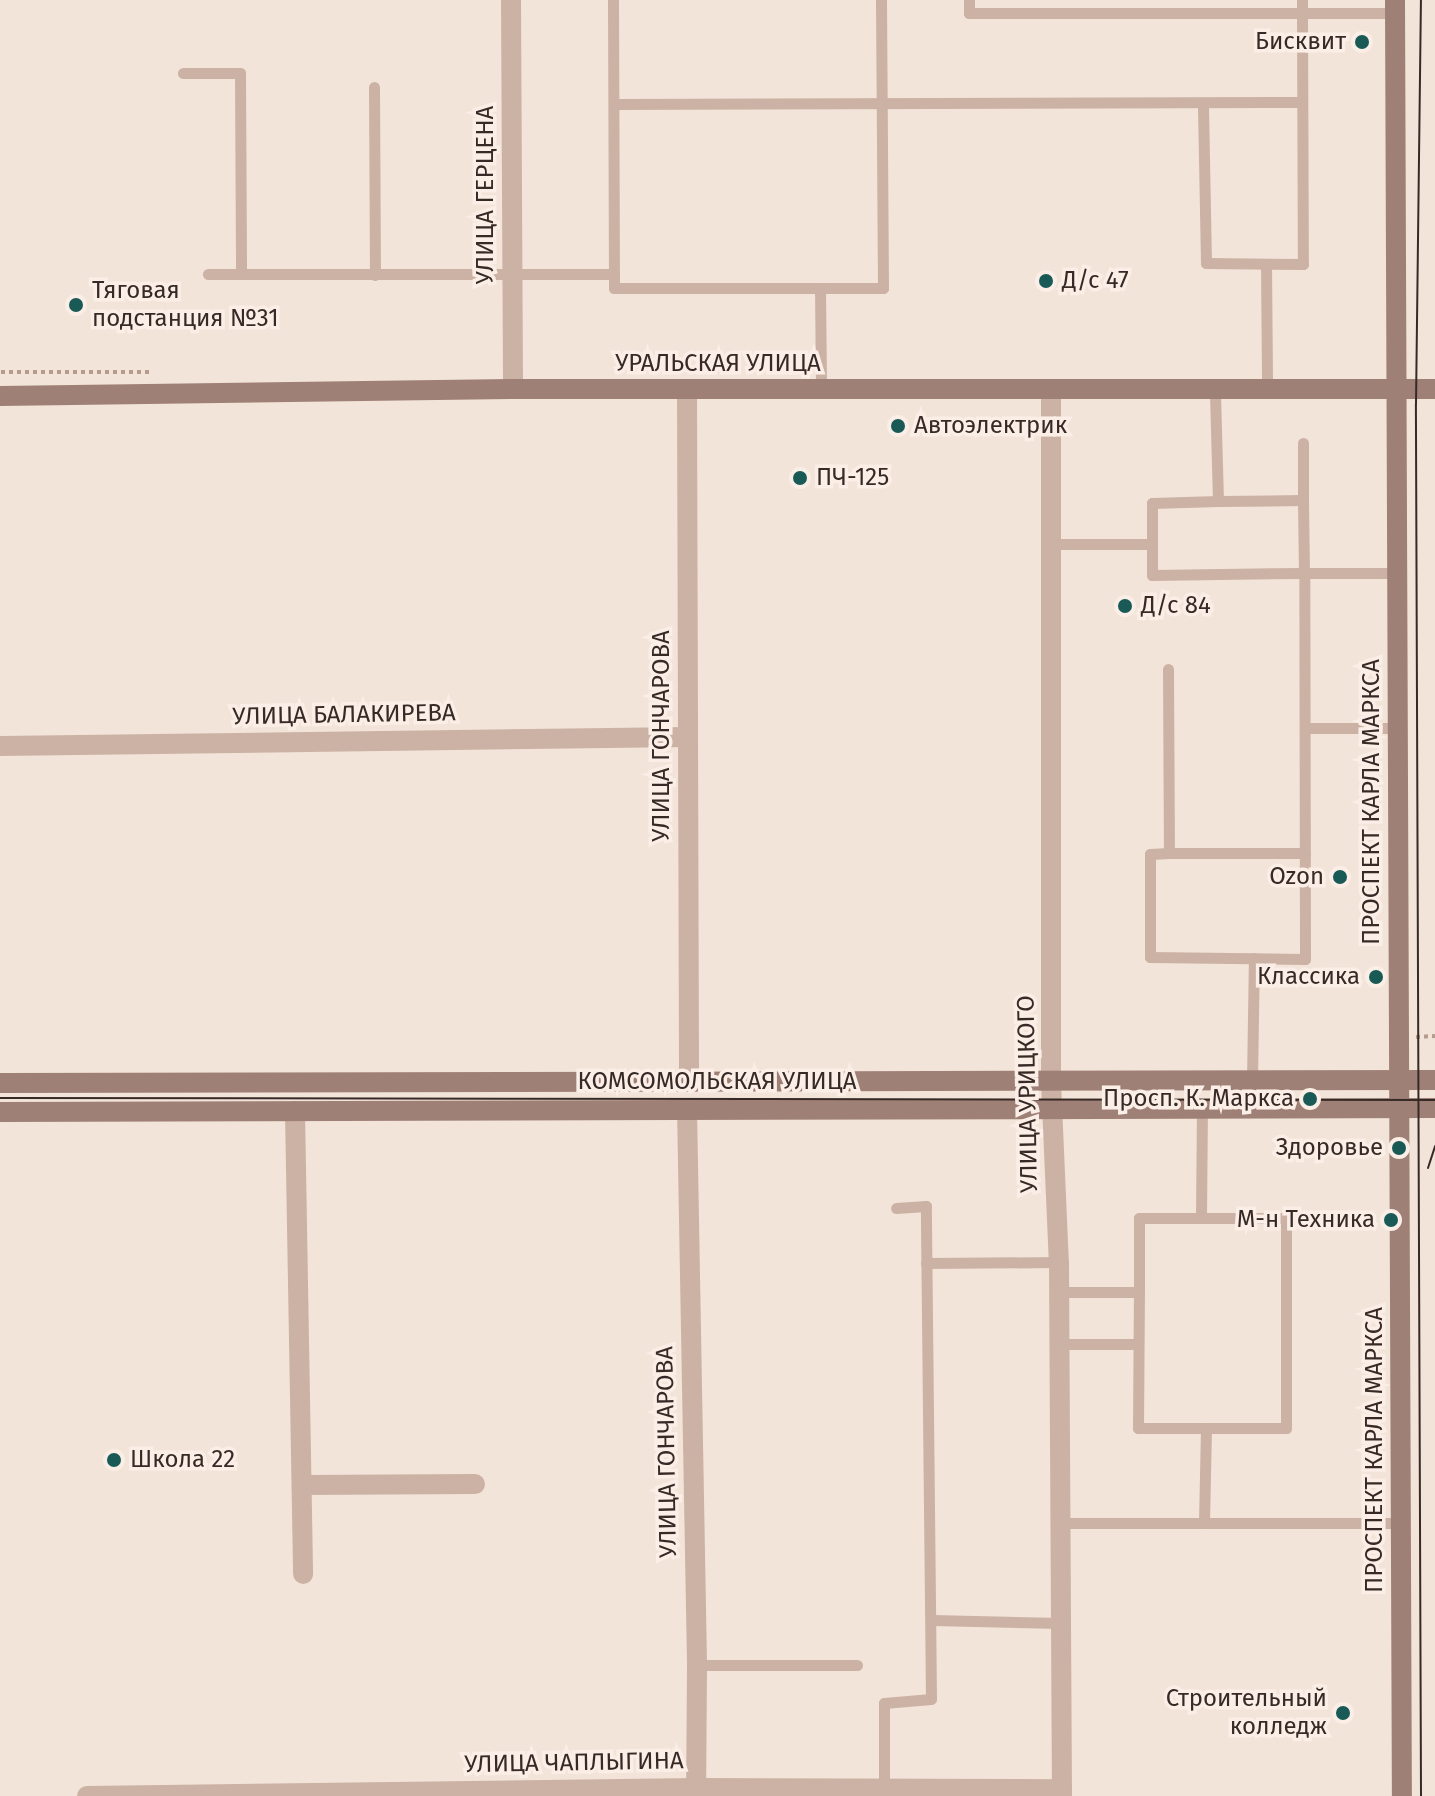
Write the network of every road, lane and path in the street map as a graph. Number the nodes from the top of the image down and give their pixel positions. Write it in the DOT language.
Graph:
graph roads {
  1 [pos="511,0"];
  2 [pos="613,0"];
  3 [pos="881,0"];
  4 [pos="969,0"];
  5 [pos="1302,6"];
  6 [pos="1396,7"];
  7 [pos="183,73"];
  8 [pos="374,87"];
  9 [pos="883,102"];
  10 [pos="1302,102"];
  11 [pos="614,104"];
  12 [pos="1203,104"];
  13 [pos="1266,264"];
  14 [pos="208,274"];
  15 [pos="241,274"];
  16 [pos="512,274"];
  17 [pos="614,274"];
  18 [pos="375,275"];
  19 [pos="820,288"];
  20 [pos="513,389"];
  21 [pos="1398,389"];
  22 [pos="1435,389"];
  23 [pos="687,390"];
  24 [pos="1267,390"];
  25 [pos="821,391"];
  26 [pos="1215,391"];
  27 [pos="1051,392"];
  28 [pos="0,396"];
  29 [pos="1303,443"];
  30 [pos="1303,500"];
  31 [pos="1218,501"];
  32 [pos="1052,544"];
  33 [pos="1152,544"];
  34 [pos="1304,573"];
  35 [pos="1397,573"];
  36 [pos="1168,669"];
  37 [pos="1305,728"];
  38 [pos="1398,728"];
  39 [pos="688,737"];
  40 [pos="0,746"];
  41 [pos="1169,853"];
  42 [pos="1305,853"];
  43 [pos="1254,958"];
  44 [pos="1399,1080"];
  45 [pos="1435,1080"];
  46 [pos="689,1081"];
  47 [pos="1252,1081"];
  48 [pos="1051,1082"];
  49 [pos="0,1083"];
  50 [pos="1054,1107"];
  51 [pos="687,1108"];
  52 [pos="1399,1108"];
  53 [pos="1435,1108"];
  54 [pos="1202,1109"];
  55 [pos="295,1111"];
  56 [pos="0,1112"];
  57 [pos="896,1208"];
  58 [pos="1201,1218"];
  59 [pos="1059,1262"];
  60 [pos="926,1263"];
  61 [pos="1059,1292"];
  62 [pos="1139,1292"];
  63 [pos="1059,1344"];
  64 [pos="1138,1344"];
  65 [pos="1206,1428"];
  66 [pos="475,1484"];
  67 [pos="302,1485"];
  68 [pos="1060,1523"];
  69 [pos="1204,1523"];
  70 [pos="1401,1523"];
  71 [pos="303,1574"];
  72 [pos="932,1620"];
  73 [pos="1060,1623"];
  74 [pos="697,1665"];
  75 [pos="857,1665"];
  76 [pos="884,1791"];
  77 [pos="696,1792"];
  78 [pos="1062,1793"];
  79 [pos="87,1796"];
  80 [pos="1402,1796"];
  1 -- 16 [label="street, УЛИЦА ГЕРЦЕНА"];
  2 -- 11 [label="lane"];
  3 -- 9 [label="lane"];
  4 -- 5 [label="lane"];
  5 -- 6 [label="lane"];
  5 -- 10 [label="lane"];
  6 -- 21 [label="main road, ПРОСПЕКТ КАРЛА МАРКСА"];
  7 -- 15 [label="lane"];
  8 -- 18 [label="lane"];
  9 -- 11 [label="lane"];
  9 -- 12 [label="lane"];
  9 -- 19 [label="lane"];
  10 -- 12 [label="lane"];
  10 -- 13 [label="lane"];
  11 -- 17 [label="lane"];
  12 -- 13 [label="lane"];
  13 -- 24 [label="lane"];
  14 -- 15 [label="lane"];
  15 -- 18 [label="lane"];
  16 -- 17 [label="lane"];
  16 -- 18 [label="lane"];
  16 -- 20 [label="street, УЛИЦА ГЕРЦЕНА"];
  17 -- 19 [label="lane"];
  19 -- 25 [label="lane"];
  20 -- 23 [label="main road, УРАЛЬСКАЯ УЛИЦА"];
  20 -- 28 [label="main road, УРАЛЬСКАЯ УЛИЦА"];
  21 -- 22 [label="main road, УРАЛЬСКАЯ УЛИЦА"];
  21 -- 24 [label="main road, УРАЛЬСКАЯ УЛИЦА"];
  21 -- 35 [label="main road, ПРОСПЕКТ КАРЛА МАРКСА"];
  23 -- 25 [label="main road, УРАЛЬСКАЯ УЛИЦА"];
  23 -- 39 [label="street, УЛИЦА ГОНЧАРОВА"];
  24 -- 26 [label="main road, УРАЛЬСКАЯ УЛИЦА"];
  25 -- 27 [label="main road, УРАЛЬСКАЯ УЛИЦА"];
  26 -- 27 [label="main road, УРАЛЬСКАЯ УЛИЦА"];
  26 -- 31 [label="lane"];
  27 -- 32 [label="street, УЛИЦА УРИЦКОГО"];
  29 -- 30 [label="lane"];
  30 -- 31 [label="lane"];
  30 -- 34 [label="lane"];
  31 -- 33 [label="lane"];
  32 -- 33 [label="lane"];
  32 -- 48 [label="street, УЛИЦА УРИЦКОГО"];
  33 -- 34 [label="lane"];
  34 -- 35 [label="lane"];
  34 -- 37 [label="lane"];
  35 -- 38 [label="main road, ПРОСПЕКТ КАРЛА МАРКСА"];
  36 -- 41 [label="lane"];
  37 -- 38 [label="lane"];
  37 -- 42 [label="lane"];
  38 -- 44 [label="main road, ПРОСПЕКТ КАРЛА МАРКСА"];
  39 -- 40 [label="street, УЛИЦА БАЛАКИРЕВА"];
  39 -- 46 [label="street, УЛИЦА ГОНЧАРОВА"];
  41 -- 42 [label="lane"];
  41 -- 43 [label="lane"];
  42 -- 43 [label="lane"];
  43 -- 47 [label="lane"];
  44 -- 45 [label="main road, КОМСОМОЛЬСКАЯ УЛИЦА"];
  44 -- 47 [label="main road, КОМСОМОЛЬСКАЯ УЛИЦА"];
  44 -- 52 [label="main road, ПРОСПЕКТ КАРЛА МАРКСА"];
  46 -- 48 [label="main road, КОМСОМОЛЬСКАЯ УЛИЦА"];
  46 -- 49 [label="main road, КОМСОМОЛЬСКАЯ УЛИЦА"];
  47 -- 48 [label="main road, КОМСОМОЛЬСКАЯ УЛИЦА"];
  48 -- 50 [label="street, УЛИЦА УРИЦКОГО"];
  50 -- 51 [label="main road, КОМСОМОЛЬСКАЯ УЛИЦА"];
  50 -- 54 [label="main road, КОМСОМОЛЬСКАЯ УЛИЦА"];
  50 -- 59 [label="street, УЛИЦА УРИЦКОГО"];
  51 -- 55 [label="main road, КОМСОМОЛЬСКАЯ УЛИЦА"];
  51 -- 74 [label="street, УЛИЦА ГОНЧАРОВА"];
  52 -- 53 [label="main road, КОМСОМОЛЬСКАЯ УЛИЦА"];
  52 -- 54 [label="main road, КОМСОМОЛЬСКАЯ УЛИЦА"];
  52 -- 70 [label="main road, ПРОСПЕКТ КАРЛА МАРКСА"];
  54 -- 58 [label="lane"];
  55 -- 56 [label="main road, КОМСОМОЛЬСКАЯ УЛИЦА"];
  55 -- 67 [label="street"];
  57 -- 60 [label="lane"];
  58 -- 62 [label="lane"];
  58 -- 65 [label="lane"];
  59 -- 60 [label="lane"];
  59 -- 61 [label="street, УЛИЦА УРИЦКОГО"];
  60 -- 72 [label="lane"];
  61 -- 62 [label="lane"];
  61 -- 63 [label="street, УЛИЦА УРИЦКОГО"];
  62 -- 64 [label="lane"];
  63 -- 64 [label="lane"];
  63 -- 68 [label="street, УЛИЦА УРИЦКОГО"];
  64 -- 65 [label="lane"];
  65 -- 69 [label="lane"];
  66 -- 67 [label="street"];
  67 -- 71 [label="street"];
  68 -- 69 [label="lane"];
  68 -- 73 [label="street, УЛИЦА УРИЦКОГО"];
  69 -- 70 [label="lane"];
  70 -- 80 [label="main road, ПРОСПЕКТ КАРЛА МАРКСА"];
  72 -- 73 [label="lane"];
  72 -- 76 [label="lane"];
  73 -- 78 [label="street, УЛИЦА УРИЦКОГО"];
  74 -- 75 [label="lane"];
  74 -- 77 [label="street, УЛИЦА ГОНЧАРОВА"];
  76 -- 77 [label="street, УЛИЦА ЧАПЛЫГИНА"];
  76 -- 78 [label="street, УЛИЦА ЧАПЛЫГИНА"];
  77 -- 79 [label="street, УЛИЦА ЧАПЛЫГИНА"];
}
